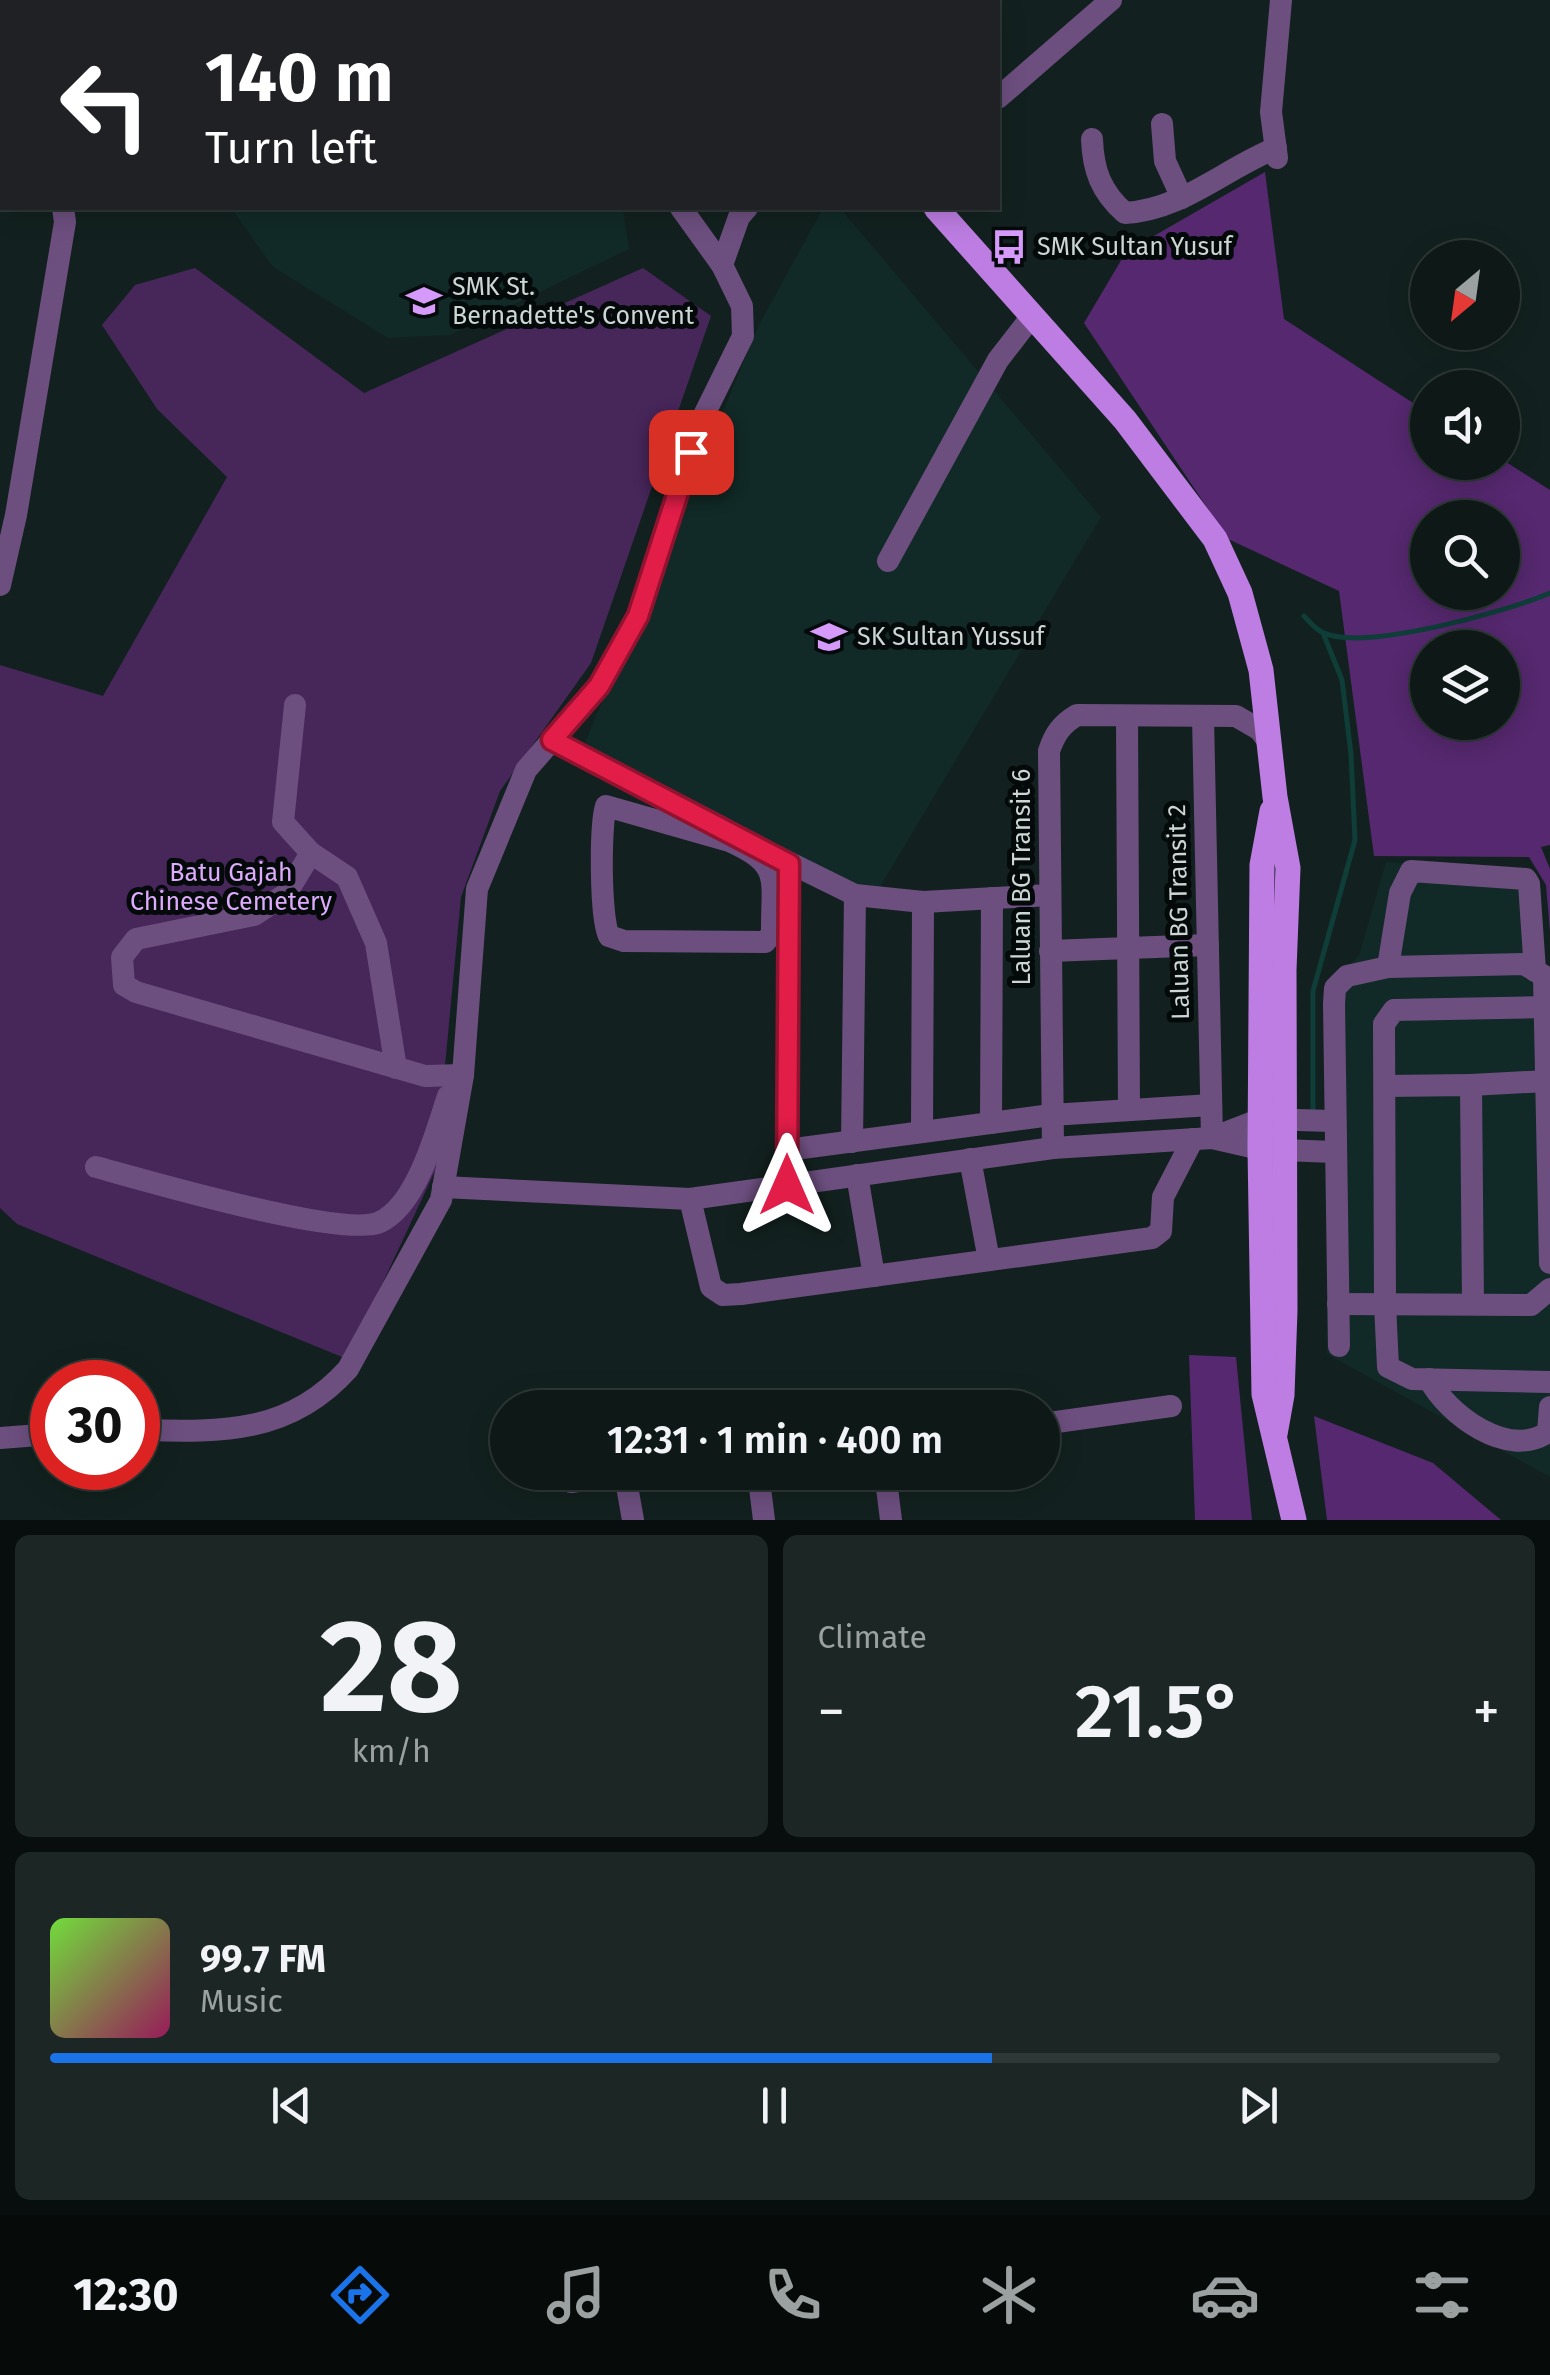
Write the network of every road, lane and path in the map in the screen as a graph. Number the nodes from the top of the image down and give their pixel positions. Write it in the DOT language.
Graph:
graph roads {
  1 [pos="1281,0"];
  2 [pos="1105,2"];
  3 [pos="1000,96"];
  4 [pos="1162,124"];
  5 [pos="1092,139"];
  6 [pos="1182,198"];
  7 [pos="63,210"];
  8 [pos="682,210"];
  9 [pos="745,210"];
  10 [pos="938,210"];
  11 [pos="722,265"];
  12 [pos="1032,316"];
  13 [pos="888,561"];
  14 [pos="0,585"];
  15 [pos="1263,683"];
  16 [pos="295,705"];
  17 [pos="1127,716"];
  18 [pos="1236,716"];
  19 [pos="1202,717"];
  20 [pos="552,740"];
  21 [pos="1270,744"];
  22 [pos="729,836"];
  23 [pos="310,852"];
  24 [pos="789,864"];
  25 [pos="855,895"];
  26 [pos="1050,895"];
  27 [pos="992,898"];
  28 [pos="922,902"];
  29 [pos="1208,946"];
  30 [pos="1126,948"];
  31 [pos="1050,950"];
  32 [pos="1388,967"];
  33 [pos="1535,970"];
  34 [pos="1544,1006"];
  35 [pos="396,1068"];
  36 [pos="460,1074"];
  37 [pos="1547,1081"];
  38 [pos="1471,1085"];
  39 [pos="1386,1086"];
  40 [pos="1211,1105"];
  41 [pos="1129,1110"];
  42 [pos="1051,1115"];
  43 [pos="1274,1119"];
  44 [pos="1334,1121"];
  45 [pos="991,1123"];
  46 [pos="922,1132"];
  47 [pos="1202,1139"];
  48 [pos="852,1142"];
  49 [pos="1053,1148"];
  50 [pos="787,1150"];
  51 [pos="1272,1150"];
  52 [pos="1334,1152"];
  53 [pos="970,1159"];
  54 [pos="96,1168"];
  55 [pos="857,1175"];
  56 [pos="787,1185"];
  57 [pos="443,1187"];
  58 [pos="690,1199"];
  59 [pos="989,1260"];
  60 [pos="1550,1264"];
  61 [pos="874,1276"];
  62 [pos="1550,1289"];
  63 [pos="1338,1304"];
  64 [pos="1385,1304"];
  65 [pos="1473,1304"];
  66 [pos="1338,1346"];
  67 [pos="1429,1379"];
  68 [pos="1550,1382"];
  69 [pos="1171,1406"];
  70 [pos="1550,1407"];
  71 [pos="1060,1421"];
  72 [pos="160,1431"];
  73 [pos="30,1436"];
  74 [pos="0,1438"];
  75 [pos="634,1490"];
  76 [pos="760,1490"];
  77 [pos="887,1490"];
  78 [pos="633,1520"];
  79 [pos="764,1520"];
  80 [pos="891,1520"];
  81 [pos="1294,1520"];
  1 -- 6 [label="street"];
  2 -- 3 [label="street"];
  4 -- 6 [label="street"];
  5 -- 6 [label="street"];
  7 -- 14 [label="street"];
  8 -- 11 [label="street"];
  9 -- 11 [label="street"];
  10 -- 12 [label="main road"];
  11 -- 20 [label="street"];
  12 -- 13 [label="street"];
  12 -- 15 [label="main road"];
  15 -- 18 [label="street"];
  15 -- 21 [label="main road"];
  16 -- 23 [label="street"];
  17 -- 19 [label="street, Laluan BG Transit 6"];
  17 -- 26 [label="street, Laluan BG Transit 6"];
  17 -- 30 [label="street"];
  18 -- 19 [label="street, Laluan BG Transit 6"];
  18 -- 21 [label="street"];
  19 -- 29 [label="street, Laluan BG Transit 2"];
  20 -- 22 [label="street"];
  20 -- 36 [label="street"];
  21 -- 43 [label="main road"];
  22 -- 22 [label="street"];
  22 -- 24 [label="street"];
  23 -- 35 [label="street"];
  23 -- 35 [label="street"];
  24 -- 25 [label="street"];
  24 -- 50 [label="street"];
  25 -- 28 [label="street"];
  25 -- 48 [label="street"];
  26 -- 27 [label="street"];
  26 -- 31 [label="street, Laluan BG Transit 6"];
  27 -- 28 [label="street"];
  27 -- 45 [label="street"];
  28 -- 46 [label="street"];
  29 -- 30 [label="street"];
  29 -- 40 [label="street, Laluan BG Transit 2"];
  30 -- 31 [label="street"];
  30 -- 41 [label="street"];
  31 -- 42 [label="street, Laluan BG Transit 6"];
  32 -- 33 [label="street"];
  32 -- 33 [label="street"];
  32 -- 44 [label="street"];
  33 -- 34 [label="street"];
  34 -- 37 [label="street"];
  34 -- 39 [label="street"];
  35 -- 36 [label="street"];
  36 -- 54 [label="street"];
  36 -- 57 [label="street"];
  37 -- 38 [label="street"];
  37 -- 60 [label="street"];
  38 -- 39 [label="street"];
  38 -- 65 [label="street"];
  39 -- 64 [label="street"];
  40 -- 41 [label="street"];
  40 -- 47 [label="street, Laluan BG Transit 2"];
  41 -- 42 [label="street"];
  42 -- 45 [label="street"];
  42 -- 49 [label="street, Laluan BG Transit 6"];
  43 -- 44 [label="street"];
  43 -- 47 [label="street"];
  43 -- 51 [label="main road"];
  44 -- 52 [label="street"];
  45 -- 46 [label="street"];
  46 -- 48 [label="street"];
  47 -- 49 [label="street"];
  47 -- 51 [label="street"];
  47 -- 59 [label="street"];
  48 -- 50 [label="street"];
  49 -- 53 [label="street"];
  50 -- 56 [label="street"];
  51 -- 52 [label="street"];
  51 -- 81 [label="main road"];
  52 -- 63 [label="street"];
  53 -- 55 [label="street"];
  53 -- 59 [label="street"];
  55 -- 56 [label="street"];
  55 -- 61 [label="street"];
  56 -- 58 [label="street"];
  57 -- 58 [label="street"];
  57 -- 72 [label="street"];
  58 -- 61 [label="street"];
  59 -- 61 [label="street"];
  62 -- 65 [label="street"];
  63 -- 64 [label="street"];
  63 -- 66 [label="street"];
  64 -- 65 [label="street"];
  64 -- 67 [label="street"];
  67 -- 68 [label="street"];
  67 -- 70 [label="street"];
  69 -- 71 [label="street"];
  73 -- 74 [label="street"];
  75 -- 78 [label="street"];
  76 -- 79 [label="street"];
  77 -- 80 [label="street"];
}
